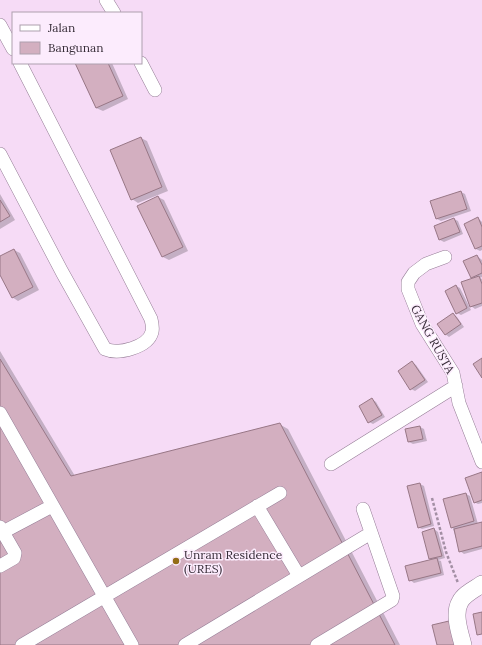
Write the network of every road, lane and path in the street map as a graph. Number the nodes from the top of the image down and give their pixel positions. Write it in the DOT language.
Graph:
graph roads {
  1 [pos="106,0"];
  2 [pos="113,12"];
  3 [pos="0,25"];
  4 [pos="12,47"];
  5 [pos="21,64"];
  6 [pos="142,64"];
  7 [pos="155,90"];
  8 [pos="0,154"];
  9 [pos="445,257"];
  10 [pos="456,386"];
  11 [pos="0,413"];
  12 [pos="482,462"];
  13 [pos="331,464"];
  14 [pos="280,493"];
  15 [pos="432,498"];
  16 [pos="52,506"];
  17 [pos="257,506"];
  18 [pos="363,509"];
  19 [pos="1,530"];
  20 [pos="371,533"];
  21 [pos="0,566"];
  22 [pos="299,576"];
  23 [pos="482,584"];
  24 [pos="105,596"];
  25 [pos="466,596"];
  26 [pos="22,645"];
  27 [pos="132,645"];
  28 [pos="185,645"];
  29 [pos="318,645"];
  30 [pos="463,645"];
  1 -- 2 [label="street"];
  3 -- 4 [label="street"];
  5 -- 8 [label="street"];
  6 -- 7 [label="street"];
  9 -- 10 [label="street, GANG RUSTA"];
  10 -- 12 [label="street, GANG RUSTA"];
  10 -- 13 [label="street"];
  11 -- 16 [label="street"];
  14 -- 17 [label="street"];
  15 -- 25 [label="path"];
  16 -- 19 [label="street"];
  16 -- 24 [label="street"];
  17 -- 22 [label="street"];
  17 -- 24 [label="street"];
  18 -- 20 [label="street"];
  19 -- 21 [label="street"];
  20 -- 22 [label="street"];
  20 -- 29 [label="street"];
  22 -- 28 [label="street"];
  23 -- 25 [label="street"];
  24 -- 26 [label="street"];
  24 -- 27 [label="street"];
  25 -- 30 [label="street"];
}
